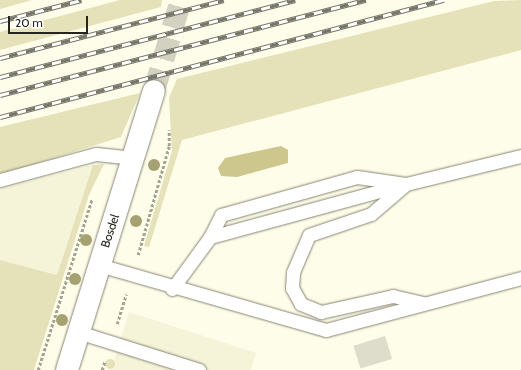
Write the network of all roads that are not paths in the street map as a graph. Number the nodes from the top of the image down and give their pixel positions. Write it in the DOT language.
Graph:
graph roads {
  1 [pos="154,92"];
  2 [pos="521,156"];
  3 [pos="134,158"];
  4 [pos="0,180"];
  5 [pos="406,184"];
  6 [pos="210,237"];
  7 [pos="99,265"];
  8 [pos="521,278"];
  9 [pos="172,289"];
  10 [pos="425,304"];
  11 [pos="78,332"];
  12 [pos="67,370"];
  13 [pos="199,370"];
  1 -- 3 [label="street, Bosdel"];
  2 -- 5 [label="lane"];
  3 -- 4 [label="lane"];
  3 -- 7 [label="street, Bosdel"];
  5 -- 6 [label="lane"];
  5 -- 6 [label="lane"];
  5 -- 10 [label="lane"];
  6 -- 9 [label="lane"];
  7 -- 9 [label="lane"];
  7 -- 11 [label="street, Bosdel"];
  8 -- 10 [label="lane"];
  9 -- 10 [label="lane"];
  11 -- 12 [label="street, Bosdel"];
  11 -- 13 [label="lane"];
}
